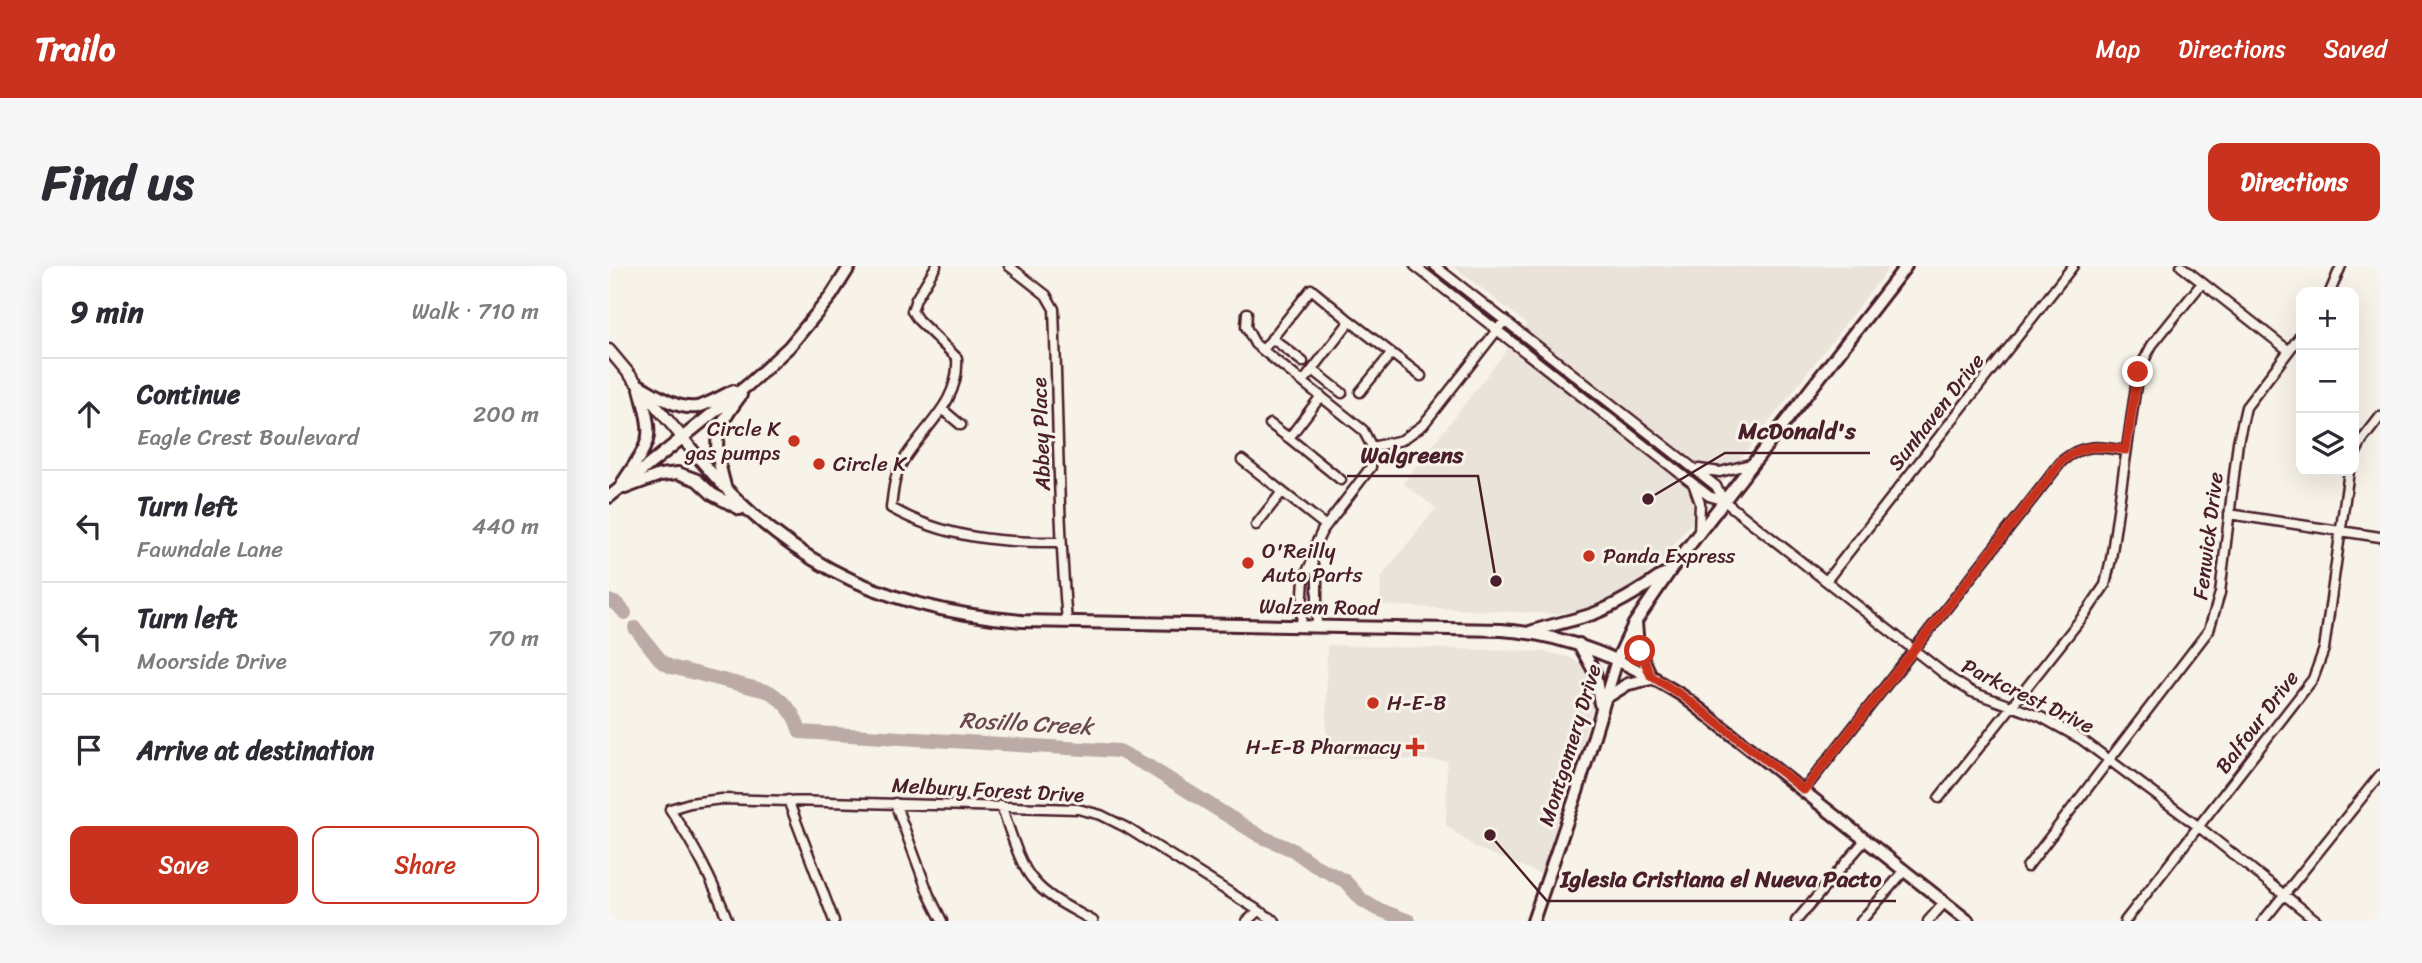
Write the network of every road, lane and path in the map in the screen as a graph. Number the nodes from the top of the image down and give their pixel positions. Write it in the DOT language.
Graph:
graph roads {
  1 [pos="850,266"];
  2 [pos="936,266"];
  3 [pos="1009,266"];
  4 [pos="1415,266"];
  5 [pos="1435,266"];
  6 [pos="1906,266"];
  7 [pos="2073,266"];
  8 [pos="2181,266"];
  9 [pos="2341,266"];
  10 [pos="2202,283"];
  11 [pos="2332,287"];
  12 [pos="1248,313"];
  13 [pos="1505,320"];
  14 [pos="1350,321"];
  15 [pos="1497,330"];
  16 [pos="1272,338"];
  17 [pos="2296,341"];
  18 [pos="1263,350"];
  19 [pos="609,351"];
  20 [pos="2288,351"];
  21 [pos="1391,354"];
  22 [pos="1303,362"];
  23 [pos="1313,370"];
  24 [pos="1421,376"];
  25 [pos="1303,382"];
  26 [pos="749,384"];
  27 [pos="639,385"];
  28 [pos="1360,392"];
  29 [pos="1342,393"];
  30 [pos="1321,396"];
  31 [pos="942,409"];
  32 [pos="2380,417"];
  33 [pos="1270,424"];
  34 [pos="961,425"];
  35 [pos="682,438"];
  36 [pos="1289,438"];
  37 [pos="1372,447"];
  38 [pos="2359,447"];
  39 [pos="2126,450"];
  40 [pos="1242,460"];
  41 [pos="1754,463"];
  42 [pos="1693,468"];
  43 [pos="2348,476"];
  44 [pos="1341,480"];
  45 [pos="1692,483"];
  46 [pos="726,489"];
  47 [pos="1282,492"];
  48 [pos="613,494"];
  49 [pos="1724,501"];
  50 [pos="2229,514"];
  51 [pos="753,516"];
  52 [pos="1256,525"];
  53 [pos="1326,526"];
  54 [pos="2342,532"];
  55 [pos="1699,534"];
  56 [pos="2380,537"];
  57 [pos="1061,542"];
  58 [pos="1312,561"];
  59 [pos="1672,568"];
  60 [pos="1826,581"];
  61 [pos="1636,620"];
  62 [pos="1067,622"];
  63 [pos="1301,626"];
  64 [pos="1317,627"];
  65 [pos="1529,632"];
  66 [pos="1580,644"];
  67 [pos="1914,650"];
  68 [pos="1617,660"];
  69 [pos="1653,677"];
  70 [pos="1603,704"];
  71 [pos="2011,705"];
  72 [pos="2110,761"];
  73 [pos="2380,775"];
  74 [pos="1804,790"];
  75 [pos="1938,798"];
  76 [pos="788,800"];
  77 [pos="895,803"];
  78 [pos="1001,805"];
  79 [pos="2199,827"];
  80 [pos="1866,839"];
  81 [pos="2027,867"];
  82 [pos="1905,870"];
  83 [pos="2284,895"];
  84 [pos="1945,902"];
  85 [pos="1258,911"];
  86 [pos="1969,920"];
  87 [pos="728,921"];
  88 [pos="834,921"];
  89 [pos="942,921"];
  90 [pos="1093,921"];
  91 [pos="1247,921"];
  92 [pos="1275,921"];
  93 [pos="1533,921"];
  94 [pos="1796,921"];
  95 [pos="1861,921"];
  96 [pos="1928,921"];
  97 [pos="2125,921"];
  98 [pos="2263,921"];
  99 [pos="2317,921"];
  1 -- 26 [label="main road"];
  2 -- 31 [label="street"];
  3 -- 57 [label="street, Abbey Place"];
  4 -- 15 [label="street, Parkcrest Drive"];
  5 -- 13 [label="street, Parkcrest Drive"];
  6 -- 41 [label="main road"];
  7 -- 60 [label="street, Sunhaven Drive"];
  8 -- 10 [label="street"];
  9 -- 11 [label="street"];
  10 -- 20 [label="street"];
  10 -- 39 [label="street"];
  12 -- 18 [label="street"];
  13 -- 15 [label="street"];
  13 -- 42 [label="street, Parkcrest Drive"];
  14 -- 16 [label="street"];
  14 -- 21 [label="street"];
  14 -- 23 [label="street"];
  15 -- 37 [label="street"];
  15 -- 45 [label="street, Parkcrest Drive"];
  16 -- 18 [label="street"];
  16 -- 22 [label="street"];
  17 -- 20 [label="street, Fenwick Drive"];
  18 -- 25 [label="street"];
  19 -- 27 [label="street"];
  20 -- 50 [label="street, Fenwick Drive"];
  21 -- 24 [label="street"];
  21 -- 28 [label="street"];
  23 -- 25 [label="street"];
  23 -- 29 [label="street"];
  25 -- 30 [label="street"];
  26 -- 27 [label="main road"];
  26 -- 35 [label="main road"];
  26 -- 46 [label="main road"];
  27 -- 35 [label="street"];
  27 -- 48 [label="main road"];
  30 -- 36 [label="street"];
  30 -- 37 [label="street"];
  31 -- 34 [label="street"];
  31 -- 57 [label="street"];
  32 -- 38 [label="street"];
  33 -- 36 [label="street"];
  35 -- 46 [label="main road, Walzem Road"];
  35 -- 48 [label="main road"];
  36 -- 44 [label="street"];
  37 -- 53 [label="street"];
  39 -- 67 [label="street"];
  39 -- 71 [label="street"];
  40 -- 47 [label="street"];
  41 -- 42 [label="street"];
  41 -- 49 [label="main road"];
  42 -- 49 [label="street, Parkcrest Drive"];
  43 -- 54 [label="street, Balfour Drive"];
  45 -- 49 [label="street, Parkcrest Drive"];
  45 -- 55 [label="street"];
  46 -- 51 [label="main road, Walzem Road"];
  47 -- 52 [label="street"];
  47 -- 53 [label="street"];
  48 -- 51 [label="main road"];
  49 -- 55 [label="main road"];
  49 -- 60 [label="street, Parkcrest Drive"];
  50 -- 54 [label="street"];
  50 -- 72 [label="street, Fenwick Drive"];
  51 -- 62 [label="main road, Walzem Road"];
  53 -- 58 [label="street"];
  54 -- 56 [label="street"];
  54 -- 79 [label="street, Balfour Drive"];
  55 -- 59 [label="main road"];
  57 -- 62 [label="street, Abbey Place"];
  58 -- 63 [label="street"];
  58 -- 64 [label="street"];
  59 -- 61 [label="main road"];
  59 -- 65 [label="main road"];
  60 -- 67 [label="street, Parkcrest Drive"];
  61 -- 68 [label="main road"];
  61 -- 69 [label="main road"];
  62 -- 63 [label="main road, Walzem Road"];
  63 -- 64 [label="main road, Walzem Road"];
  64 -- 65 [label="main road, Walzem Road"];
  65 -- 66 [label="main road, Walzem Road"];
  66 -- 68 [label="main road, Walzem Road"];
  66 -- 70 [label="main road"];
  67 -- 71 [label="street, Parkcrest Drive"];
  67 -- 74 [label="street"];
  68 -- 69 [label="main road, Walzem Road"];
  68 -- 70 [label="main road, Montgomery Drive"];
  69 -- 70 [label="main road"];
  69 -- 74 [label="main road, Walzem Road"];
  70 -- 93 [label="main road, Montgomery Drive"];
  71 -- 72 [label="street, Parkcrest Drive"];
  71 -- 75 [label="street"];
  72 -- 79 [label="street, Parkcrest Drive"];
  72 -- 81 [label="street, Fenwick Drive"];
  73 -- 83 [label="street"];
  74 -- 80 [label="main road, Walzem Road"];
  76 -- 77 [label="street, Melbury Forest Drive"];
  76 -- 87 [label="street, Melbury Forest Drive"];
  76 -- 88 [label="street"];
  77 -- 78 [label="street, Melbury Forest Drive"];
  77 -- 89 [label="street"];
  78 -- 85 [label="street, Melbury Forest Drive"];
  78 -- 90 [label="street"];
  79 -- 83 [label="street, Parkcrest Drive"];
  79 -- 97 [label="street, Balfour Drive"];
  80 -- 82 [label="main road, Walzem Road"];
  80 -- 94 [label="street"];
  82 -- 84 [label="main road, Walzem Road"];
  82 -- 95 [label="street"];
  83 -- 98 [label="street"];
  83 -- 99 [label="street, Parkcrest Drive"];
  84 -- 86 [label="main road, Walzem Road"];
  84 -- 96 [label="street"];
  85 -- 91 [label="street"];
  85 -- 92 [label="street, Melbury Forest Drive"];
}
